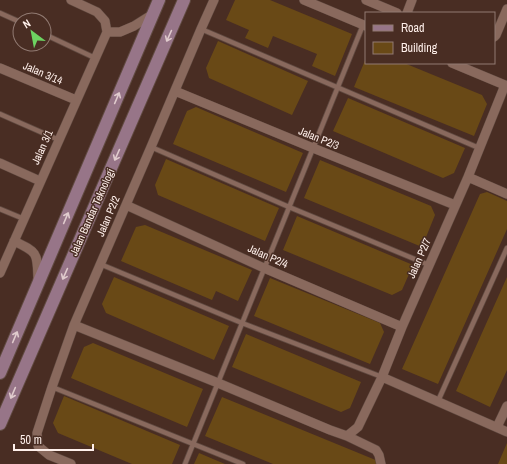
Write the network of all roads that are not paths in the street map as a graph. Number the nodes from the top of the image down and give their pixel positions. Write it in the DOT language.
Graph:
graph roads {
  1 [pos="71,0"];
  2 [pos="159,0"];
  3 [pos="184,0"];
  4 [pos="214,0"];
  5 [pos="304,0"];
  6 [pos="366,0"];
  7 [pos="412,0"];
  8 [pos="507,8"];
  9 [pos="395,12"];
  10 [pos="407,12"];
  11 [pos="0,13"];
  12 [pos="153,14"];
  13 [pos="12,18"];
  14 [pos="364,26"];
  15 [pos="201,29"];
  16 [pos="107,32"];
  17 [pos="495,36"];
  18 [pos="52,38"];
  19 [pos="95,58"];
  20 [pos="454,64"];
  21 [pos="0,68"];
  22 [pos="506,86"];
  23 [pos="338,88"];
  24 [pos="175,91"];
  25 [pos="76,100"];
  26 [pos="0,114"];
  27 [pos="59,140"];
  28 [pos="151,147"];
  29 [pos="313,148"];
  30 [pos="479,148"];
  31 [pos="0,163"];
  32 [pos="468,177"];
  33 [pos="40,181"];
  34 [pos="507,194"];
  35 [pos="126,205"];
  36 [pos="456,205"];
  37 [pos="290,207"];
  38 [pos="0,209"];
  39 [pos="24,219"];
  40 [pos="14,241"];
  41 [pos="507,248"];
  42 [pos="2,261"];
  43 [pos="100,264"];
  44 [pos="429,265"];
  45 [pos="264,268"];
  46 [pos="0,273"];
  47 [pos="38,284"];
  48 [pos="26,313"];
  49 [pos="47,316"];
  50 [pos="242,323"];
  51 [pos="74,325"];
  52 [pos="402,326"];
  53 [pos="0,373"];
  54 [pos="382,377"];
  55 [pos="218,383"];
  56 [pos="52,387"];
  57 [pos="438,401"];
  58 [pos="507,406"];
  59 [pos="0,424"];
  60 [pos="497,427"];
  61 [pos="507,432"];
  62 [pos="347,436"];
  63 [pos="193,445"];
  64 [pos="71,464"];
  65 [pos="185,464"];
  66 [pos="243,464"];
  67 [pos="381,464"];
  1 -- 16 [label="street"];
  2 -- 12 [label="street, Jalan Bandar Teknologi"];
  3 -- 49 [label="street, Jalan Bandar Teknologi, one-way"];
  4 -- 15 [label="street, Jalan P2/2"];
  5 -- 14 [label="street"];
  6 -- 9 [label="street"];
  7 -- 10 [label="street"];
  8 -- 17 [label="street"];
  11 -- 13 [label="lane"];
  12 -- 16 [label="street"];
  47 -- 12 [label="street, Jalan Bandar Teknologi, one-way"];
  14 -- 23 [label="lane"];
  15 -- 23 [label="lane"];
  15 -- 24 [label="street, Jalan P2/2"];
  16 -- 19 [label="street, Jalan 3/1"];
  18 -- 19 [label="lane"];
  19 -- 25 [label="street, Jalan 3/1"];
  20 -- 22 [label="street"];
  21 -- 25 [label="street, Jalan 3/14"];
  22 -- 30 [label="street, Jalan P2/7"];
  23 -- 29 [label="lane"];
  23 -- 30 [label="lane"];
  24 -- 28 [label="street, Jalan P2/2"];
  24 -- 29 [label="street, Jalan P2/3"];
  25 -- 27 [label="street, Jalan 3/1"];
  26 -- 27 [label="lane"];
  27 -- 33 [label="street, Jalan 3/1"];
  28 -- 35 [label="street, Jalan P2/2"];
  28 -- 37 [label="lane"];
  29 -- 36 [label="street, Jalan P2/3"];
  29 -- 37 [label="lane"];
  30 -- 32 [label="street, Jalan P2/7"];
  31 -- 33 [label="street"];
  32 -- 34 [label="street"];
  32 -- 36 [label="street, Jalan P2/7"];
  33 -- 39 [label="street, Jalan 3/1"];
  35 -- 43 [label="street, Jalan P2/2"];
  35 -- 45 [label="street, Jalan P2/4"];
  36 -- 44 [label="street, Jalan P2/7"];
  37 -- 44 [label="lane"];
  37 -- 45 [label="lane"];
  38 -- 39 [label="lane"];
  39 -- 40 [label="street, Jalan 3/1"];
  40 -- 42 [label="street, Jalan 3/1"];
  40 -- 47 [label="street"];
  41 -- 57 [label="lane"];
  42 -- 46 [label="street, Jalan 3/1"];
  43 -- 50 [label="lane"];
  43 -- 51 [label="street, Jalan P2/2"];
  44 -- 52 [label="street, Jalan P2/7"];
  45 -- 50 [label="lane"];
  45 -- 52 [label="street, Jalan P2/4"];
  47 -- 48 [label="street, Jalan Bandar Teknologi"];
  48 -- 49 [label="street"];
  53 -- 48 [label="street, Jalan Bandar Teknologi, one-way"];
  49 -- 59 [label="street, Jalan Bandar Teknologi, one-way"];
  50 -- 54 [label="lane"];
  50 -- 55 [label="lane"];
  51 -- 55 [label="street"];
  51 -- 56 [label="street, Jalan P2/2"];
  52 -- 54 [label="street, Jalan P2/7"];
  54 -- 57 [label="street"];
  54 -- 62 [label="street, Jalan P2/7"];
  55 -- 62 [label="street"];
  55 -- 63 [label="lane"];
  56 -- 63 [label="lane"];
  56 -- 64 [label="street, Jalan P2/2"];
  57 -- 60 [label="street"];
  58 -- 60 [label="street"];
  60 -- 61 [label="street"];
  62 -- 67 [label="street"];
  63 -- 65 [label="lane"];
  63 -- 66 [label="lane"];
}
